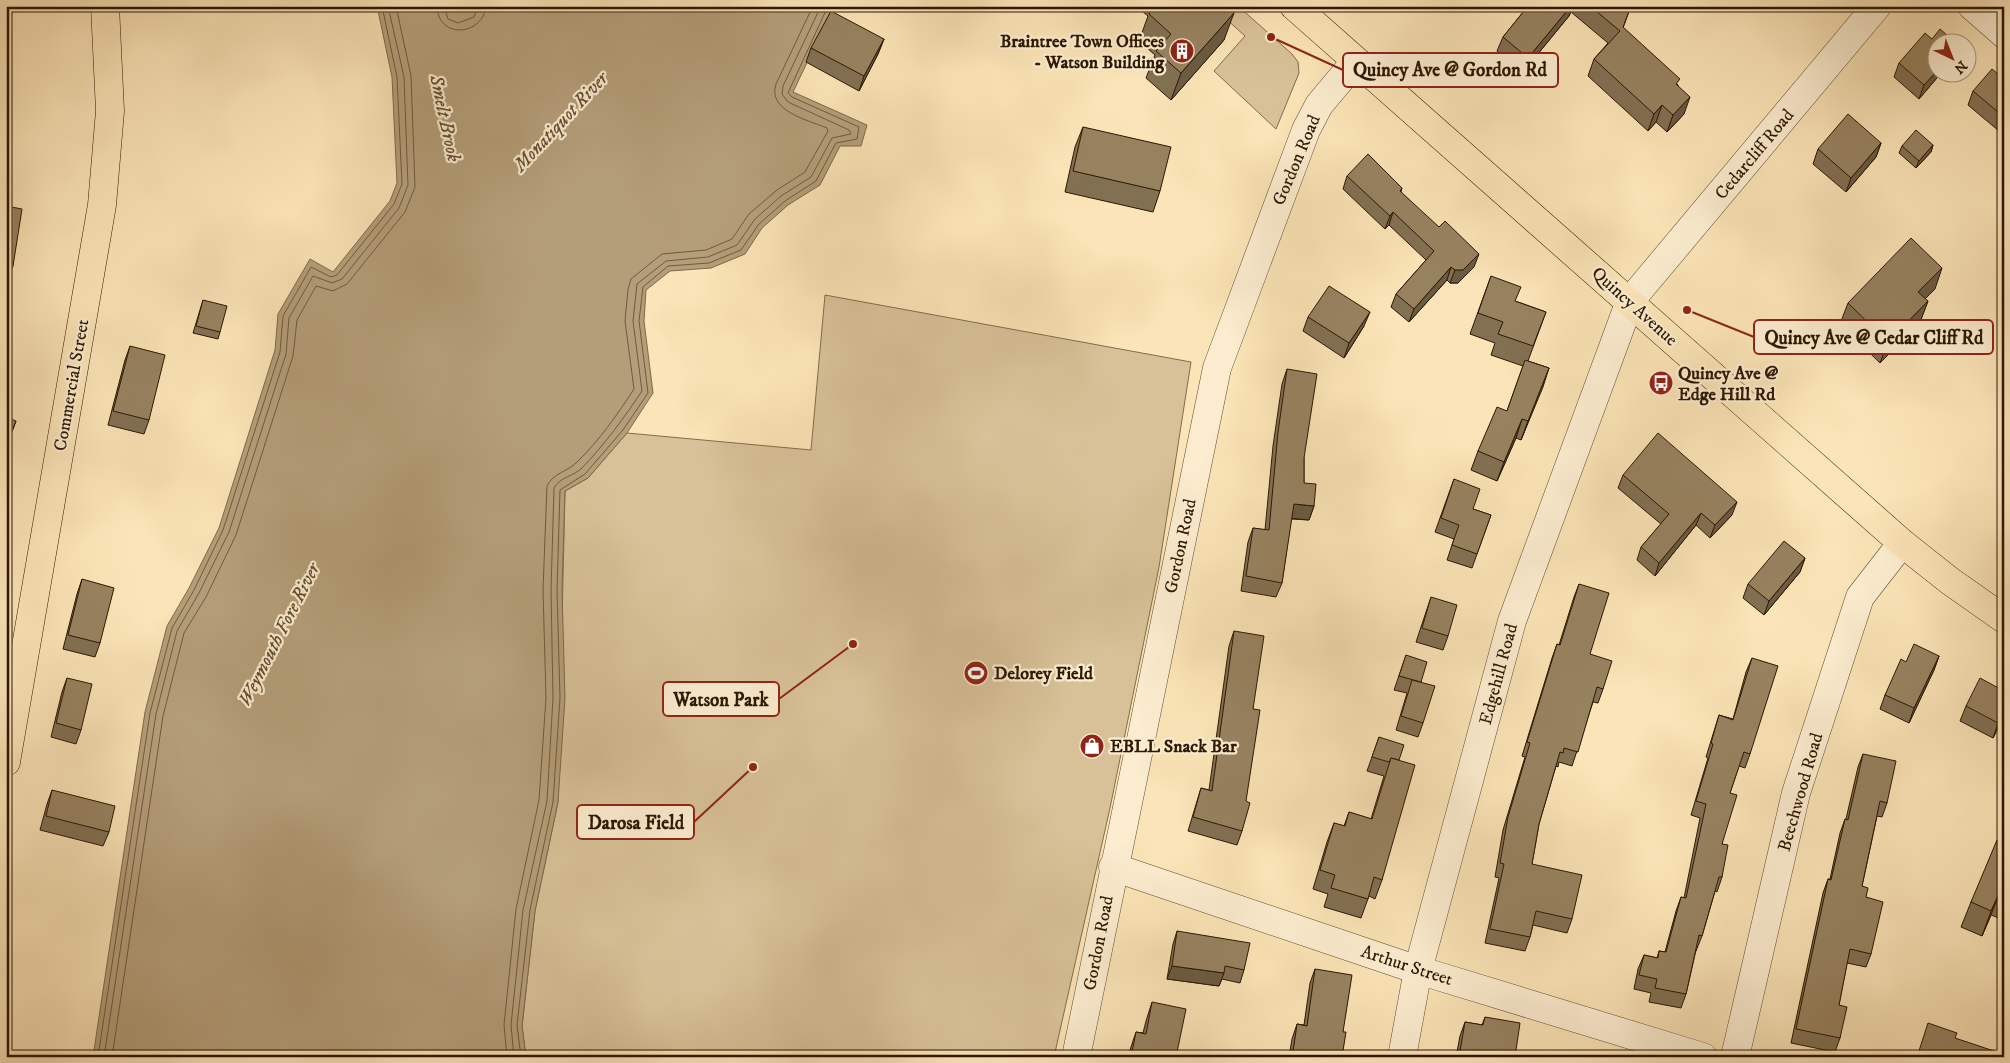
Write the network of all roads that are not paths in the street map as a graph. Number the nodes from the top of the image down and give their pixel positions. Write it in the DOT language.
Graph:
graph roads {
  1 [pos="105,6"];
  2 [pos="1294,6"];
  3 [pos="1877,6"];
  4 [pos="1972,6"];
  5 [pos="2004,34"];
  6 [pos="1355,62"];
  7 [pos="1630,301"];
  8 [pos="1902,543"];
  9 [pos="2004,619"];
  10 [pos="6,762"];
  11 [pos="1113,867"];
  12 [pos="1418,970"];
  13 [pos="1076,1057"];
  14 [pos="1402,1057"];
  15 [pos="1703,1057"];
  16 [pos="1735,1057"];
  1 -- 10 [label="main road, Commercial Street"];
  2 -- 6 [label="main road, Quincy Avenue"];
  3 -- 7 [label="street, Cedarcliff Road"];
  4 -- 5 [label="street"];
  6 -- 7 [label="main road, Quincy Avenue"];
  6 -- 11 [label="street, Gordon Road"];
  7 -- 8 [label="main road, Quincy Avenue"];
  7 -- 12 [label="street, Edgehill Road"];
  8 -- 9 [label="main road, Quincy Avenue"];
  8 -- 16 [label="street, Beechwood Road"];
  11 -- 12 [label="street, Arthur Street"];
  11 -- 13 [label="street, Gordon Road"];
  12 -- 14 [label="street, Edgehill Road"];
  12 -- 15 [label="street, Arthur Street"];
}
